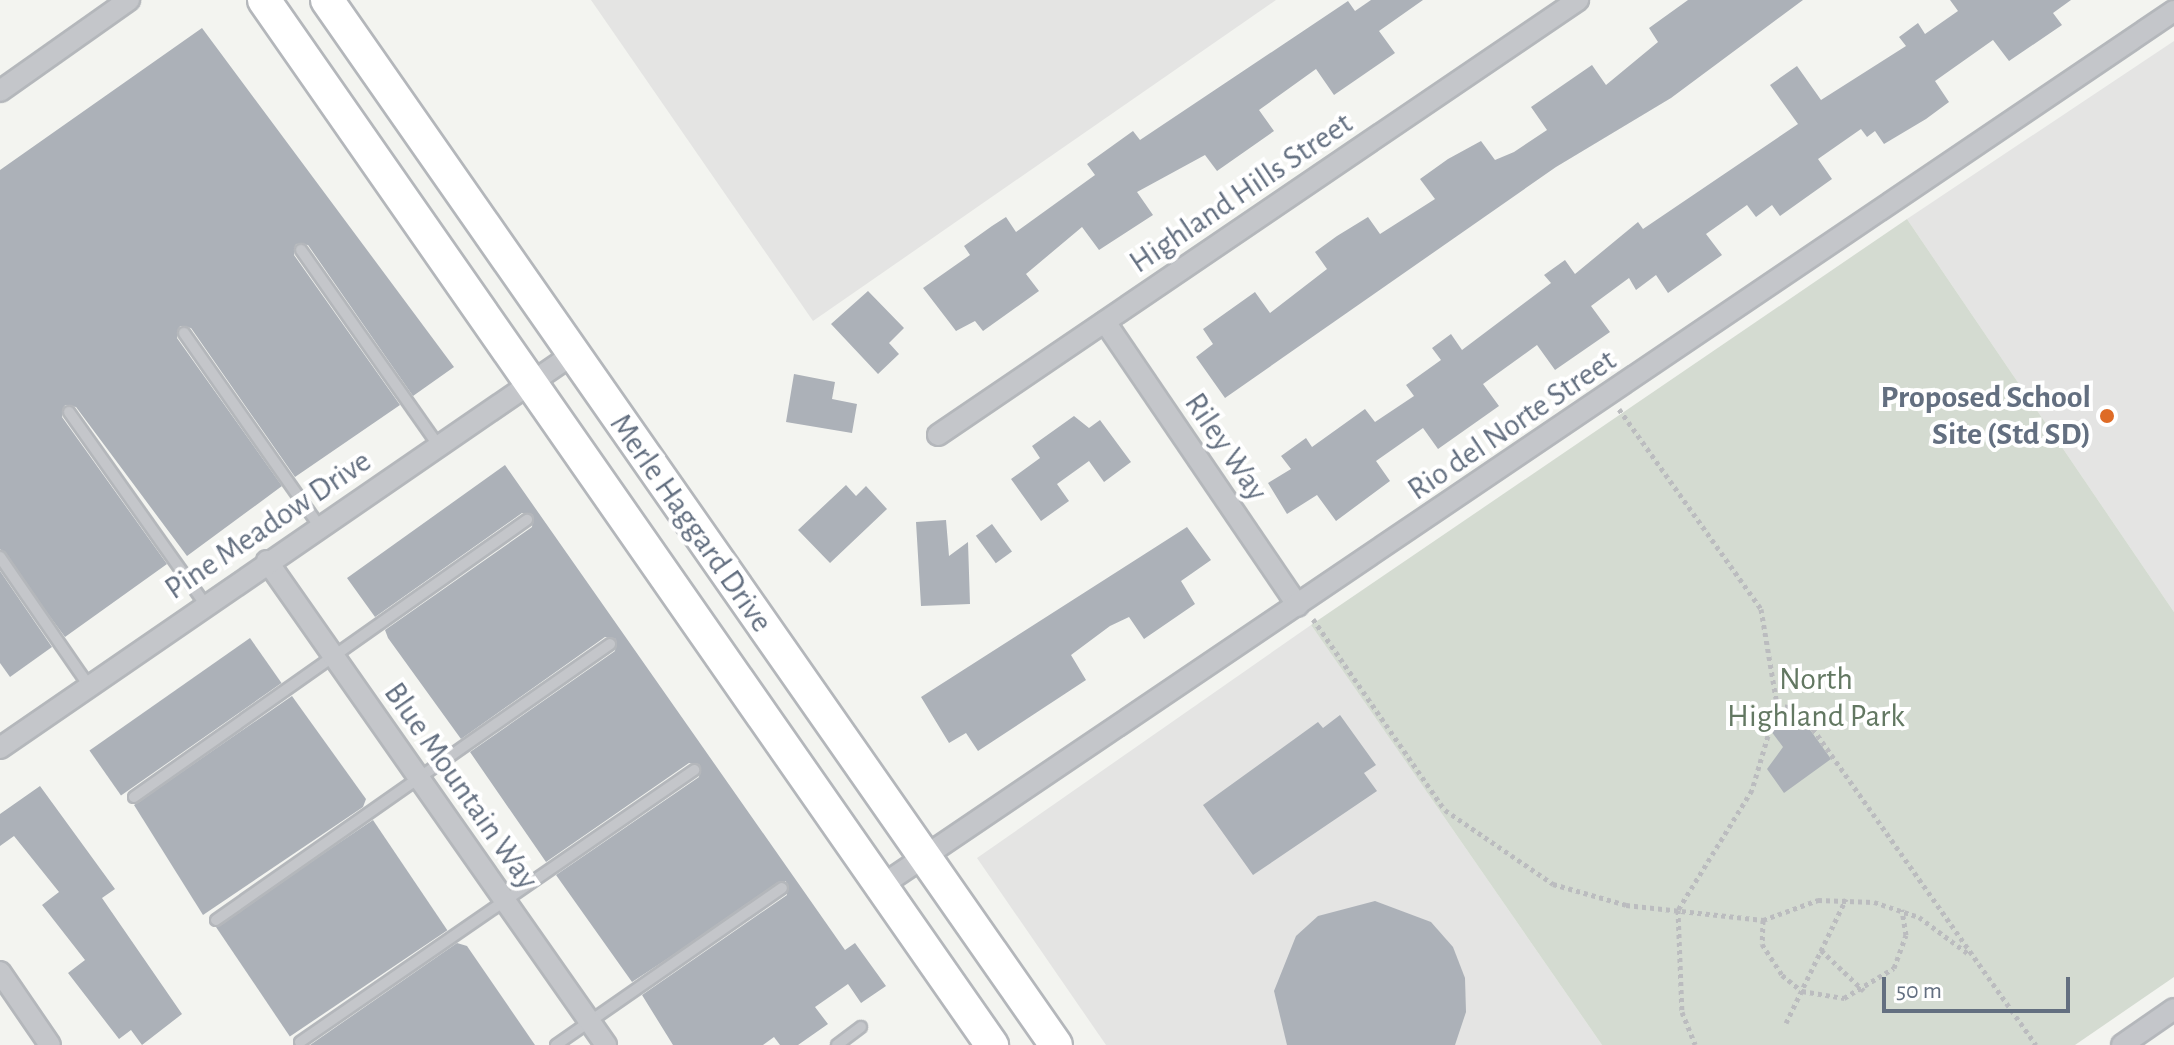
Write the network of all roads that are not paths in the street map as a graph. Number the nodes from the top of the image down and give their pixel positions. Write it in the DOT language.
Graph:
graph roads {
  1 [pos="129,0"];
  2 [pos="264,0"];
  3 [pos="327,0"];
  4 [pos="1578,0"];
  5 [pos="2174,11"];
  6 [pos="0,91"];
  7 [pos="301,250"];
  8 [pos="1105,322"];
  9 [pos="184,333"];
  10 [pos="573,354"];
  11 [pos="533,381"];
  12 [pos="69,412"];
  13 [pos="938,435"];
  14 [pos="438,445"];
  15 [pos="527,520"];
  16 [pos="319,526"];
  17 [pos="0,557"];
  18 [pos="267,561"];
  19 [pos="205,604"];
  20 [pos="1298,606"];
  21 [pos="610,644"];
  22 [pos="333,655"];
  23 [pos="89,686"];
  24 [pos="0,748"];
  25 [pos="694,770"];
  26 [pos="418,777"];
  27 [pos="134,797"];
  28 [pos="925,857"];
  29 [pos="881,886"];
  30 [pos="782,888"];
  31 [pos="505,901"];
  32 [pos="216,920"];
  33 [pos="0,972"];
  34 [pos="2171,1018"];
  35 [pos="590,1021"];
  36 [pos="861,1027"];
  37 [pos="300,1042"];
  38 [pos="50,1045"];
  39 [pos="556,1045"];
  40 [pos="606,1045"];
  41 [pos="837,1045"];
  42 [pos="992,1045"];
  43 [pos="1056,1045"];
  44 [pos="2122,1045"];
  1 -- 6 [label="street"];
  2 -- 11 [label="main road, Merle Haggard Drive"];
  3 -- 10 [label="main road, Merle Haggard Drive"];
  4 -- 8 [label="street, Highland Hills Street"];
  5 -- 20 [label="street, Rio del Norte Street"];
  7 -- 14 [label="lane"];
  8 -- 13 [label="street, Highland Hills Street"];
  8 -- 20 [label="street, Riley Way"];
  9 -- 16 [label="lane"];
  10 -- 11 [label="street, Pine Meadow Drive"];
  10 -- 28 [label="main road, Merle Haggard Drive"];
  11 -- 14 [label="street, Pine Meadow Drive"];
  11 -- 29 [label="main road, Merle Haggard Drive"];
  12 -- 19 [label="lane"];
  14 -- 16 [label="street, Pine Meadow Drive"];
  15 -- 22 [label="lane"];
  16 -- 18 [label="street, Pine Meadow Drive"];
  17 -- 23 [label="lane"];
  18 -- 19 [label="street, Pine Meadow Drive"];
  18 -- 22 [label="street, Blue Mountain Way"];
  19 -- 23 [label="street, Pine Meadow Drive"];
  20 -- 28 [label="street, Rio del Norte Street"];
  21 -- 26 [label="lane"];
  22 -- 26 [label="street, Blue Mountain Way"];
  22 -- 27 [label="lane"];
  23 -- 24 [label="street, Pine Meadow Drive"];
  25 -- 31 [label="lane"];
  26 -- 31 [label="street, Blue Mountain Way"];
  26 -- 32 [label="lane"];
  28 -- 29 [label="street, Rio del Norte Street"];
  28 -- 43 [label="main road, Merle Haggard Drive"];
  29 -- 42 [label="main road, Merle Haggard Drive"];
  30 -- 35 [label="lane"];
  31 -- 35 [label="street, Blue Mountain Way"];
  31 -- 37 [label="lane"];
  33 -- 38 [label="street"];
  34 -- 44 [label="street"];
  35 -- 39 [label="lane"];
  35 -- 40 [label="street, Blue Mountain Way"];
  36 -- 41 [label="lane"];
}
